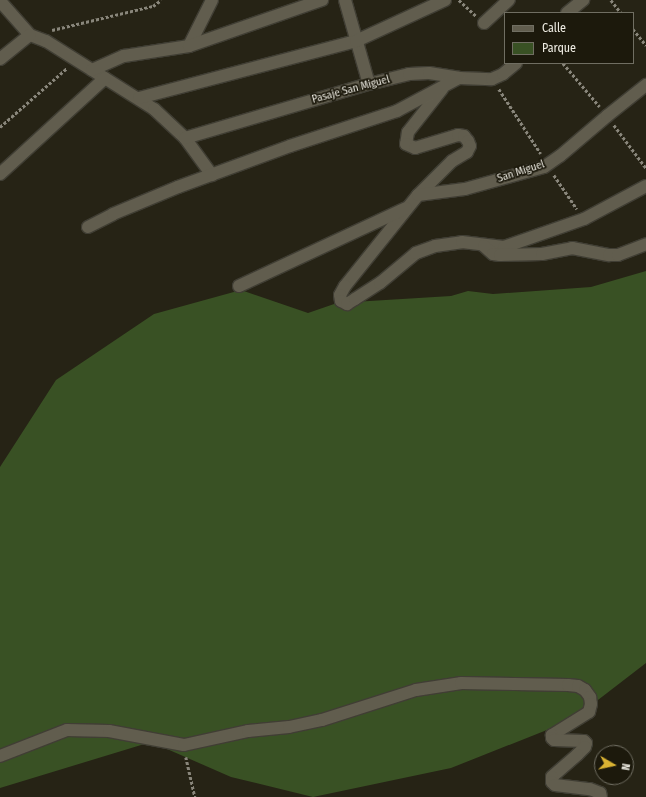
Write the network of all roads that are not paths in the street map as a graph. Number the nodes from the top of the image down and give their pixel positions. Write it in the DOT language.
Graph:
graph roads {
  1 [pos="212,0"];
  2 [pos="322,0"];
  3 [pos="344,0"];
  4 [pos="445,0"];
  5 [pos="509,0"];
  6 [pos="583,0"];
  7 [pos="0,1"];
  8 [pos="568,12"];
  9 [pos="484,23"];
  10 [pos="30,35"];
  11 [pos="356,42"];
  12 [pos="189,46"];
  13 [pos="0,59"];
  14 [pos="515,64"];
  15 [pos="92,70"];
  16 [pos="105,78"];
  17 [pos="459,78"];
  18 [pos="369,84"];
  19 [pos="646,85"];
  20 [pos="442,89"];
  21 [pos="139,98"];
  22 [pos="185,138"];
  23 [pos="0,174"];
  24 [pos="212,175"];
  25 [pos="646,186"];
  26 [pos="418,195"];
  27 [pos="409,207"];
  28 [pos="88,227"];
  29 [pos="480,243"];
  30 [pos="646,244"];
  31 [pos="239,286"];
  32 [pos="0,756"];
  33 [pos="601,797"];
  1 -- 12 [label="street"];
  2 -- 12 [label="street"];
  3 -- 11 [label="street"];
  4 -- 11 [label="street"];
  5 -- 9 [label="street"];
  6 -- 8 [label="street"];
  7 -- 10 [label="street"];
  10 -- 13 [label="street"];
  10 -- 15 [label="street"];
  11 -- 18 [label="street"];
  11 -- 21 [label="street"];
  12 -- 15 [label="street"];
  14 -- 17 [label="street, Pasaje San Miguel"];
  15 -- 16 [label="street"];
  16 -- 21 [label="street"];
  16 -- 23 [label="street"];
  17 -- 18 [label="street, Pasaje San Miguel"];
  17 -- 20 [label="street"];
  18 -- 22 [label="street, Pasaje San Miguel"];
  19 -- 26 [label="street, San Miguel"];
  20 -- 24 [label="street"];
  20 -- 26 [label="street"];
  21 -- 22 [label="street"];
  22 -- 24 [label="street"];
  24 -- 28 [label="street"];
  25 -- 29 [label="street"];
  26 -- 27 [label="street"];
  27 -- 29 [label="street"];
  27 -- 31 [label="street"];
  29 -- 30 [label="street"];
  32 -- 33 [label="street"];
}
